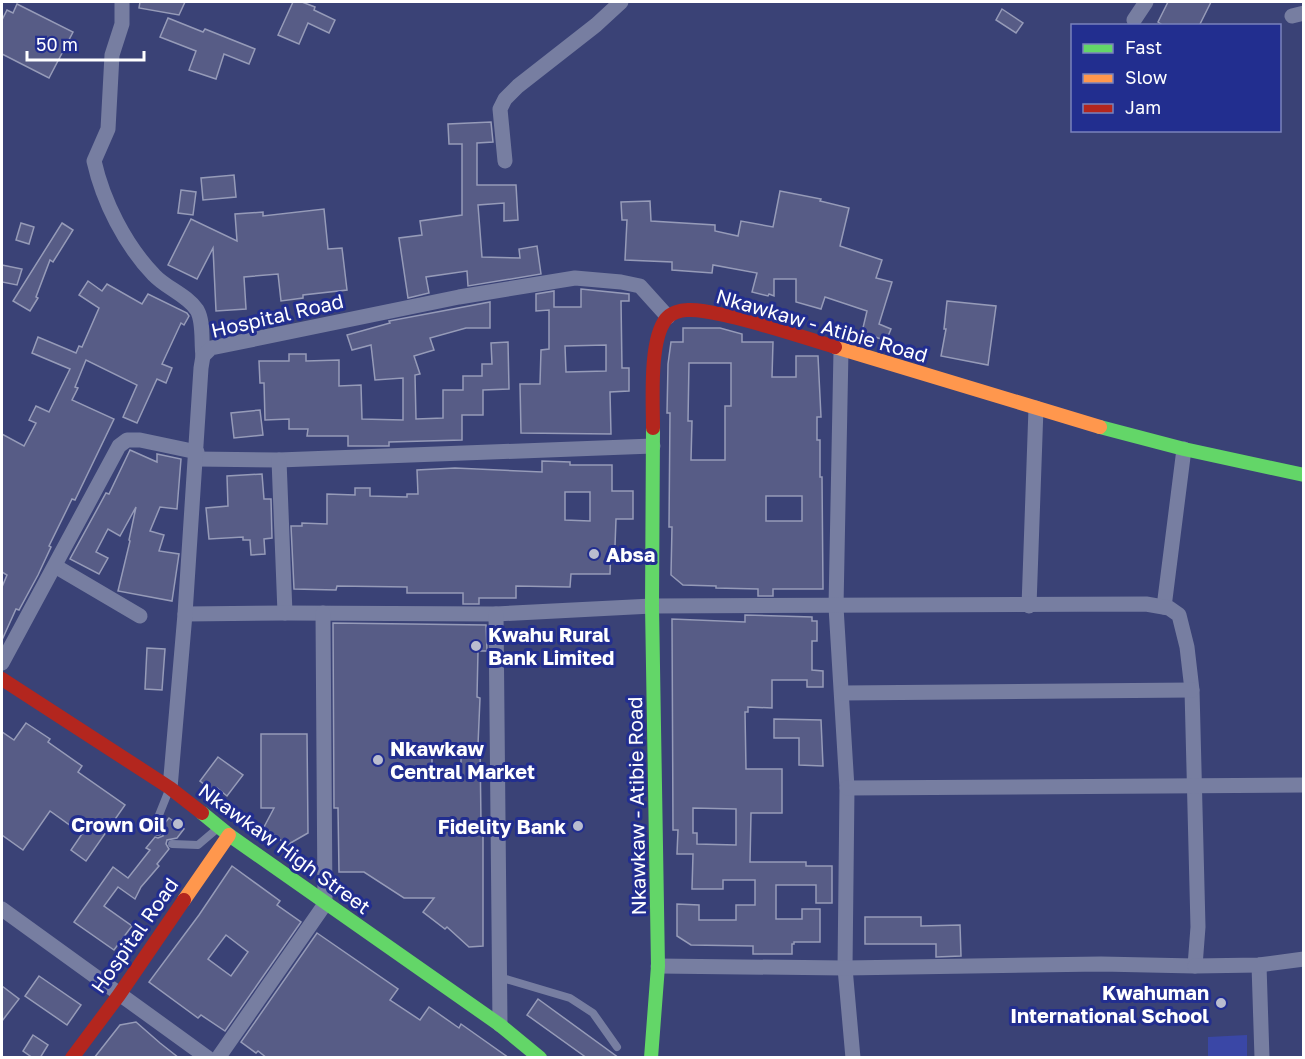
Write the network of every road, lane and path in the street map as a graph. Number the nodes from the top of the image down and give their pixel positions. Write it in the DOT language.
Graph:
graph roads {
  1 [pos="122,2"];
  2 [pos="621,2"];
  3 [pos="1146,2"];
  4 [pos="1134,20"];
  5 [pos="505,161"];
  6 [pos="668,317"];
  7 [pos="842,350"];
  8 [pos="203,356"];
  9 [pos="1036,408"];
  10 [pos="653,447"];
  11 [pos="1184,448"];
  12 [pos="196,455"];
  13 [pos="279,460"];
  14 [pos="1304,475"];
  15 [pos="55,566"];
  16 [pos="652,606"];
  17 [pos="1029,606"];
  18 [pos="836,607"];
  19 [pos="1164,607"];
  20 [pos="285,613"];
  21 [pos="322,613"];
  22 [pos="185,614"];
  23 [pos="496,614"];
  24 [pos="140,616"];
  25 [pos="2,663"];
  26 [pos="2,678"];
  27 [pos="1192,690"];
  28 [pos="842,693"];
  29 [pos="1304,785"];
  30 [pos="1195,787"];
  31 [pos="170,788"];
  32 [pos="847,788"];
  33 [pos="224,831"];
  34 [pos="158,832"];
  35 [pos="172,844"];
  36 [pos="325,904"];
  37 [pos="2,909"];
  38 [pos="1304,958"];
  39 [pos="1259,965"];
  40 [pos="658,966"];
  41 [pos="1195,966"];
  42 [pos="845,968"];
  43 [pos="500,977"];
  44 [pos="119,995"];
  45 [pos="500,1025"];
  46 [pos="617,1047"];
  47 [pos="72,1058"];
  48 [pos="208,1058"];
  49 [pos="218,1058"];
  50 [pos="540,1058"];
  51 [pos="651,1058"];
  52 [pos="853,1058"];
  53 [pos="1262,1058"];
  1 -- 8 [label="street"];
  2 -- 5 [label="street"];
  3 -- 4 [label="street"];
  6 -- 7 [label="main road, Nkawkaw - Atibie Road"];
  6 -- 8 [label="street, Hospital Road"];
  6 -- 10 [label="main road, Nkawkaw - Atibie Road"];
  7 -- 9 [label="main road, Nkawkaw - Atibie Road"];
  7 -- 18 [label="street"];
  8 -- 12 [label="street, Hospital Road"];
  9 -- 11 [label="main road, Nkawkaw - Atibie Road"];
  9 -- 17 [label="street"];
  10 -- 13 [label="street"];
  10 -- 16 [label="main road, Nkawkaw - Atibie Road"];
  11 -- 14 [label="main road, Nkawkaw - Atibie Road"];
  11 -- 19 [label="street"];
  12 -- 13 [label="street"];
  12 -- 15 [label="street"];
  12 -- 22 [label="street, Hospital Road"];
  13 -- 20 [label="street"];
  15 -- 24 [label="street"];
  15 -- 25 [label="street"];
  16 -- 18 [label="street"];
  16 -- 23 [label="street"];
  16 -- 40 [label="main road, Nkawkaw - Atibie Road"];
  17 -- 18 [label="street"];
  17 -- 19 [label="street"];
  18 -- 28 [label="street"];
  19 -- 27 [label="street"];
  20 -- 21 [label="street"];
  20 -- 22 [label="street"];
  21 -- 23 [label="street"];
  21 -- 36 [label="street"];
  22 -- 31 [label="street, Hospital Road"];
  23 -- 43 [label="street"];
  26 -- 31 [label="main road, Nkawkaw High Street"];
  27 -- 28 [label="street"];
  27 -- 30 [label="street"];
  28 -- 32 [label="street"];
  29 -- 30 [label="street"];
  30 -- 32 [label="street"];
  30 -- 41 [label="street"];
  31 -- 33 [label="main road, Nkawkaw High Street"];
  31 -- 34 [label="lane"];
  32 -- 42 [label="street"];
  33 -- 35 [label="lane"];
  33 -- 36 [label="main road, Nkawkaw High Street"];
  33 -- 44 [label="main road, Hospital Road"];
  36 -- 45 [label="main road, Nkawkaw High Street"];
  36 -- 49 [label="street"];
  37 -- 44 [label="street"];
  38 -- 39 [label="street"];
  39 -- 41 [label="street"];
  39 -- 53 [label="street"];
  40 -- 42 [label="street"];
  40 -- 51 [label="main road, Nkawkaw - Atibie Road"];
  41 -- 42 [label="street"];
  42 -- 52 [label="street"];
  43 -- 45 [label="street"];
  43 -- 46 [label="lane"];
  44 -- 47 [label="main road, Hospital Road"];
  44 -- 48 [label="street"];
  45 -- 50 [label="main road, Nkawkaw High Street"];
}
